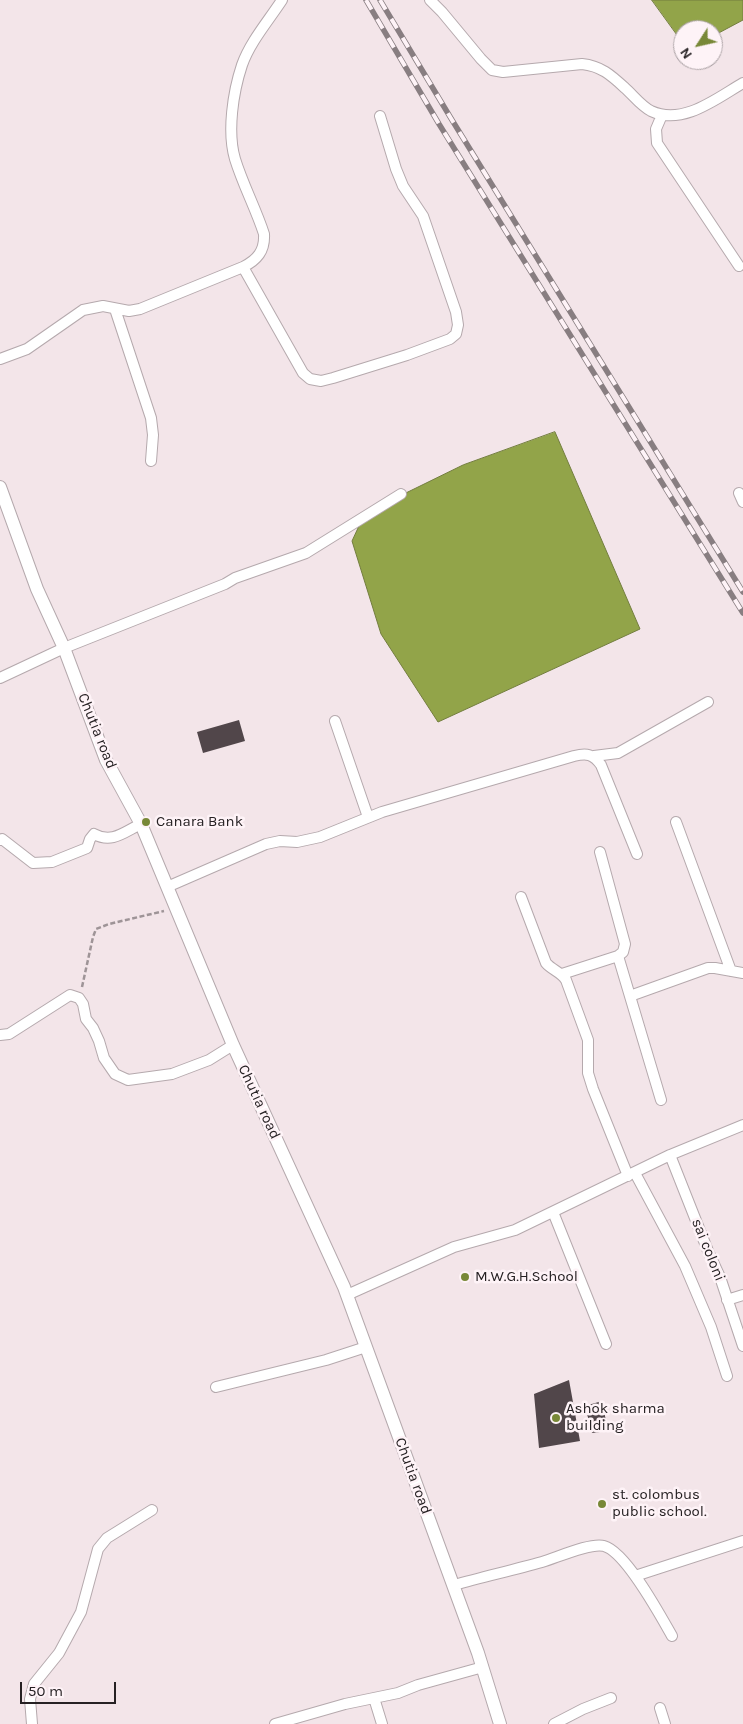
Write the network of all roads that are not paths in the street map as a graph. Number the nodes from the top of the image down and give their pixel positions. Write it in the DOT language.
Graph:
graph roads {
  1 [pos="282,0"];
  2 [pos="430,0"];
  3 [pos="743,82"];
  4 [pos="662,115"];
  5 [pos="380,116"];
  6 [pos="739,266"];
  7 [pos="243,268"];
  8 [pos="115,310"];
  9 [pos="0,359"];
  10 [pos="151,461"];
  11 [pos="0,487"];
  12 [pos="401,494"];
  13 [pos="64,648"];
  14 [pos="0,678"];
  15 [pos="708,702"];
  16 [pos="335,721"];
  17 [pos="594,756"];
  18 [pos="368,817"];
  19 [pos="676,822"];
  20 [pos="140,824"];
  21 [pos="0,840"];
  22 [pos="600,852"];
  23 [pos="637,854"];
  24 [pos="167,887"];
  25 [pos="520,897"];
  26 [pos="618,956"];
  27 [pos="730,971"];
  28 [pos="743,973"];
  29 [pos="562,974"];
  30 [pos="630,996"];
  31 [pos="0,1035"];
  32 [pos="233,1045"];
  33 [pos="661,1100"];
  34 [pos="743,1125"];
  35 [pos="670,1155"];
  36 [pos="632,1174"];
  37 [pos="553,1212"];
  38 [pos="347,1295"];
  39 [pos="743,1295"];
  40 [pos="727,1300"];
  41 [pos="606,1344"];
  42 [pos="743,1346"];
  43 [pos="366,1347"];
  44 [pos="727,1376"];
  45 [pos="216,1387"];
  46 [pos="152,1510"];
  47 [pos="743,1541"];
  48 [pos="635,1576"];
  49 [pos="454,1585"];
  50 [pos="672,1636"];
  51 [pos="482,1667"];
  52 [pos="374,1698"];
  53 [pos="611,1698"];
  54 [pos="660,1708"];
  55 [pos="32,1724"];
  56 [pos="275,1724"];
  57 [pos="382,1724"];
  58 [pos="500,1724"];
  59 [pos="554,1724"];
  60 [pos="665,1724"];
  1 -- 7 [label="street"];
  2 -- 4 [label="street"];
  3 -- 4 [label="street"];
  4 -- 6 [label="street"];
  5 -- 7 [label="street"];
  7 -- 8 [label="street"];
  8 -- 9 [label="street"];
  8 -- 10 [label="street"];
  11 -- 13 [label="street, Chutia road"];
  12 -- 13 [label="street"];
  13 -- 14 [label="street"];
  13 -- 20 [label="street, Chutia road"];
  15 -- 17 [label="street"];
  16 -- 18 [label="street"];
  17 -- 18 [label="street"];
  17 -- 23 [label="street"];
  18 -- 24 [label="street"];
  19 -- 27 [label="street"];
  20 -- 21 [label="street"];
  20 -- 24 [label="street, Chutia road"];
  22 -- 26 [label="street"];
  24 -- 32 [label="street, Chutia road"];
  25 -- 29 [label="street"];
  26 -- 29 [label="street"];
  26 -- 30 [label="street"];
  27 -- 28 [label="street"];
  27 -- 30 [label="street"];
  29 -- 36 [label="street"];
  30 -- 33 [label="street"];
  31 -- 32 [label="street"];
  32 -- 38 [label="street, Chutia road"];
  34 -- 35 [label="street"];
  35 -- 36 [label="street"];
  35 -- 40 [label="street, sai coloni"];
  36 -- 37 [label="street"];
  36 -- 44 [label="street"];
  37 -- 38 [label="street"];
  37 -- 41 [label="street"];
  38 -- 43 [label="street, Chutia road"];
  39 -- 40 [label="street"];
  40 -- 42 [label="street, sai coloni"];
  43 -- 45 [label="street"];
  43 -- 49 [label="street, Chutia road"];
  46 -- 55 [label="street"];
  47 -- 48 [label="street"];
  48 -- 49 [label="street"];
  48 -- 50 [label="street"];
  49 -- 51 [label="street, Chutia road"];
  51 -- 52 [label="street"];
  51 -- 58 [label="street, Chutia road"];
  52 -- 56 [label="street"];
  52 -- 57 [label="street"];
  53 -- 59 [label="street"];
  54 -- 60 [label="street"];
}
